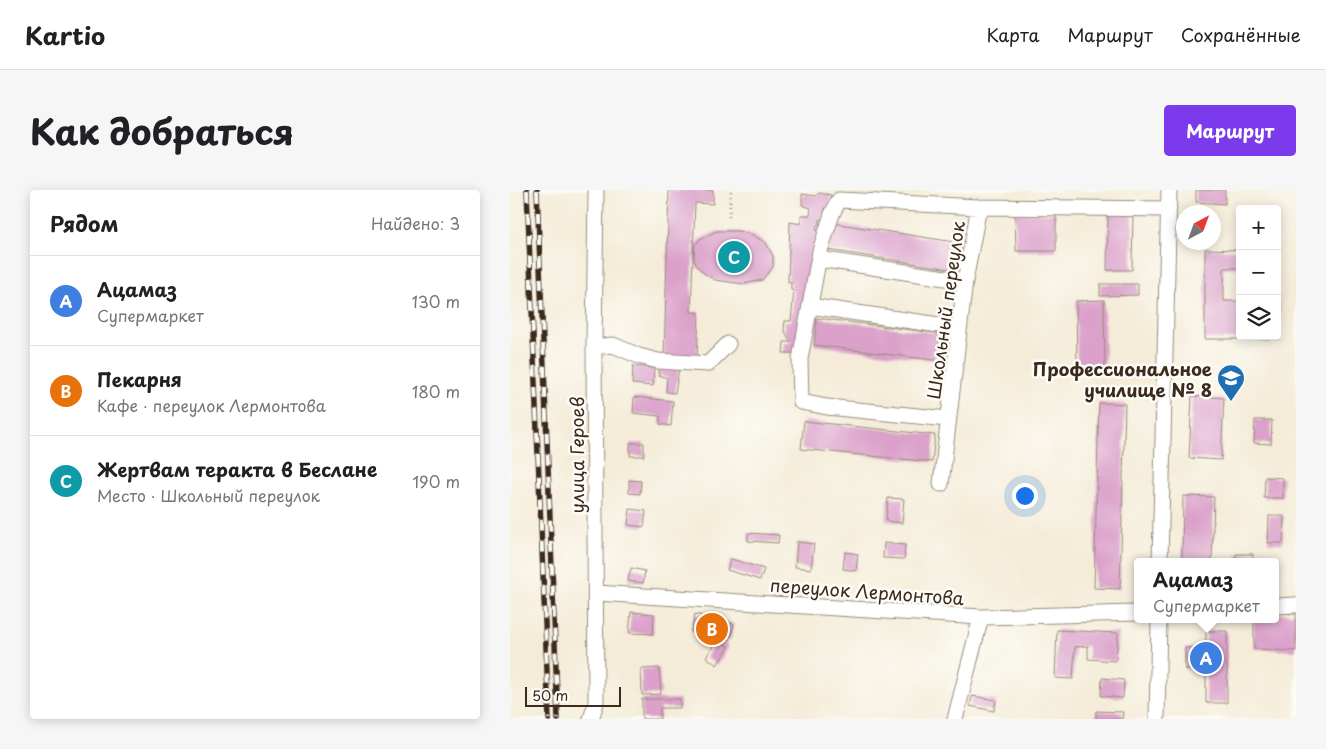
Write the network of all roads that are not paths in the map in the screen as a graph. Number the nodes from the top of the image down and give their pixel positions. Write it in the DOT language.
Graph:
graph roads {
  1 [pos="596,190"];
  2 [pos="1169,190"];
  3 [pos="872,196"];
  4 [pos="979,207"];
  5 [pos="1169,209"];
  6 [pos="819,259"];
  7 [pos="965,282"];
  8 [pos="810,306"];
  9 [pos="959,328"];
  10 [pos="728,344"];
  11 [pos="594,347"];
  12 [pos="948,419"];
  13 [pos="940,484"];
  14 [pos="1160,558"];
  15 [pos="596,593"];
  16 [pos="1296,605"];
  17 [pos="1279,606"];
  18 [pos="1134,613"];
  19 [pos="981,617"];
  20 [pos="1159,623"];
  21 [pos="591,719"];
  22 [pos="954,719"];
  23 [pos="1157,719"];
  1 -- 11 [label="street, улица Героев"];
  2 -- 5 [label="street"];
  3 -- 4 [label="street, Школьный переулок"];
  3 -- 6 [label="street, Школьный переулок"];
  4 -- 5 [label="street, Школьный переулок"];
  4 -- 7 [label="street, Школьный переулок"];
  5 -- 14 [label="street"];
  6 -- 7 [label="street"];
  6 -- 8 [label="street, Школьный переулок"];
  7 -- 9 [label="street, Школьный переулок"];
  8 -- 9 [label="street"];
  8 -- 12 [label="street, Школьный переулок"];
  9 -- 12 [label="street, Школьный переулок"];
  10 -- 11 [label="street"];
  11 -- 15 [label="street, улица Героев"];
  12 -- 13 [label="street, Школьный переулок"];
  15 -- 19 [label="street, переулок Лермонтова"];
  15 -- 21 [label="street, улица Героев"];
  16 -- 17 [label="street"];
  18 -- 19 [label="street, переулок Лермонтова"];
  19 -- 22 [label="street"];
  20 -- 23 [label="street"];
}
